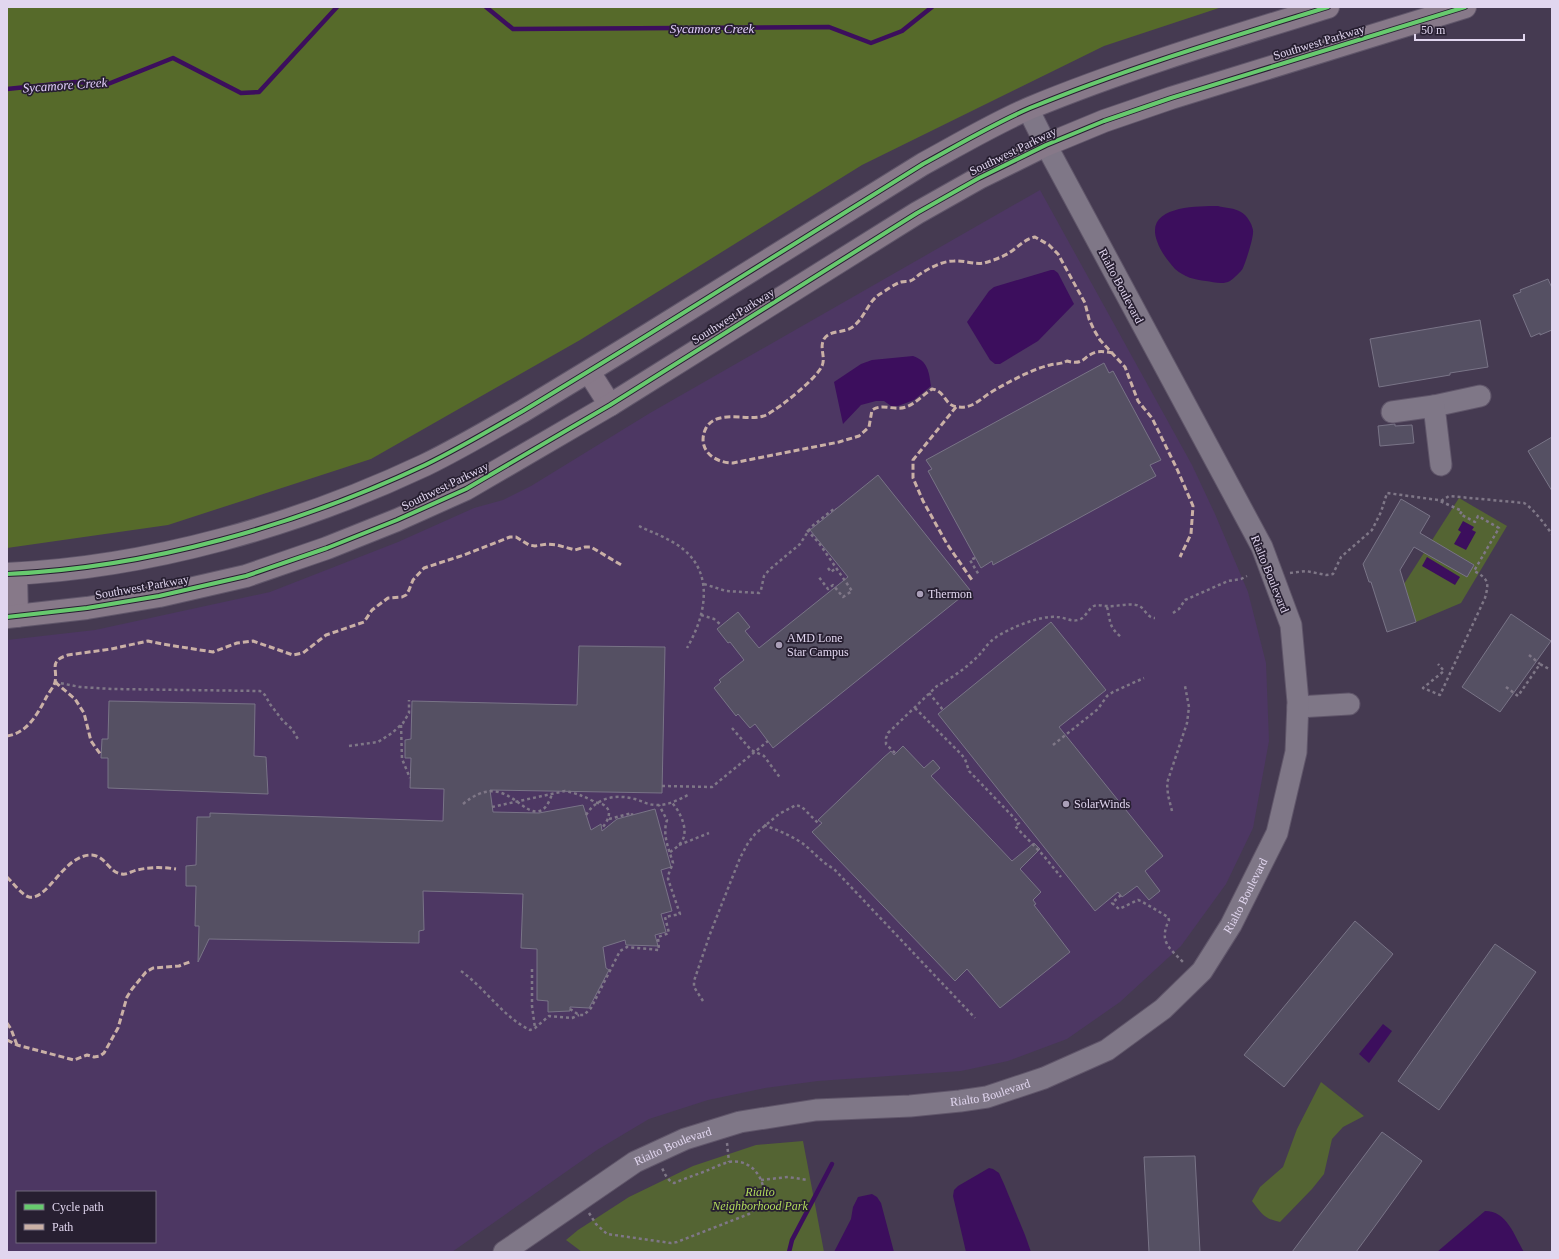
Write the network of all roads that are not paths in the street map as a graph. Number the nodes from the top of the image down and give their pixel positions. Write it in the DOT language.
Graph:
graph roads {
  1 [pos="1328,7"];
  2 [pos="1465,7"];
  3 [pos="1028,109"];
  4 [pos="1046,145"];
  5 [pos="589,372"];
  6 [pos="1480,396"];
  7 [pos="610,405"];
  8 [pos="1434,406"];
  9 [pos="1392,412"];
  10 [pos="1441,465"];
  11 [pos="11,574"];
  12 [pos="12,616"];
  13 [pos="1349,704"];
  14 [pos="1298,707"];
  15 [pos="504,1252"];
  1 -- 3 [label="main road"];
  2 -- 4 [label="main road, Southwest Parkway"];
  3 -- 4 [label="street, Rialto Boulevard"];
  3 -- 5 [label="main road"];
  4 -- 7 [label="main road, Southwest Parkway"];
  4 -- 14 [label="street, Rialto Boulevard"];
  5 -- 7 [label="main road"];
  5 -- 11 [label="main road"];
  6 -- 8 [label="street"];
  7 -- 12 [label="main road, Southwest Parkway"];
  8 -- 9 [label="street"];
  8 -- 10 [label="street"];
  11 -- 12 [label="main road"];
  13 -- 14 [label="street"];
  14 -- 15 [label="street, Rialto Boulevard"];
}
